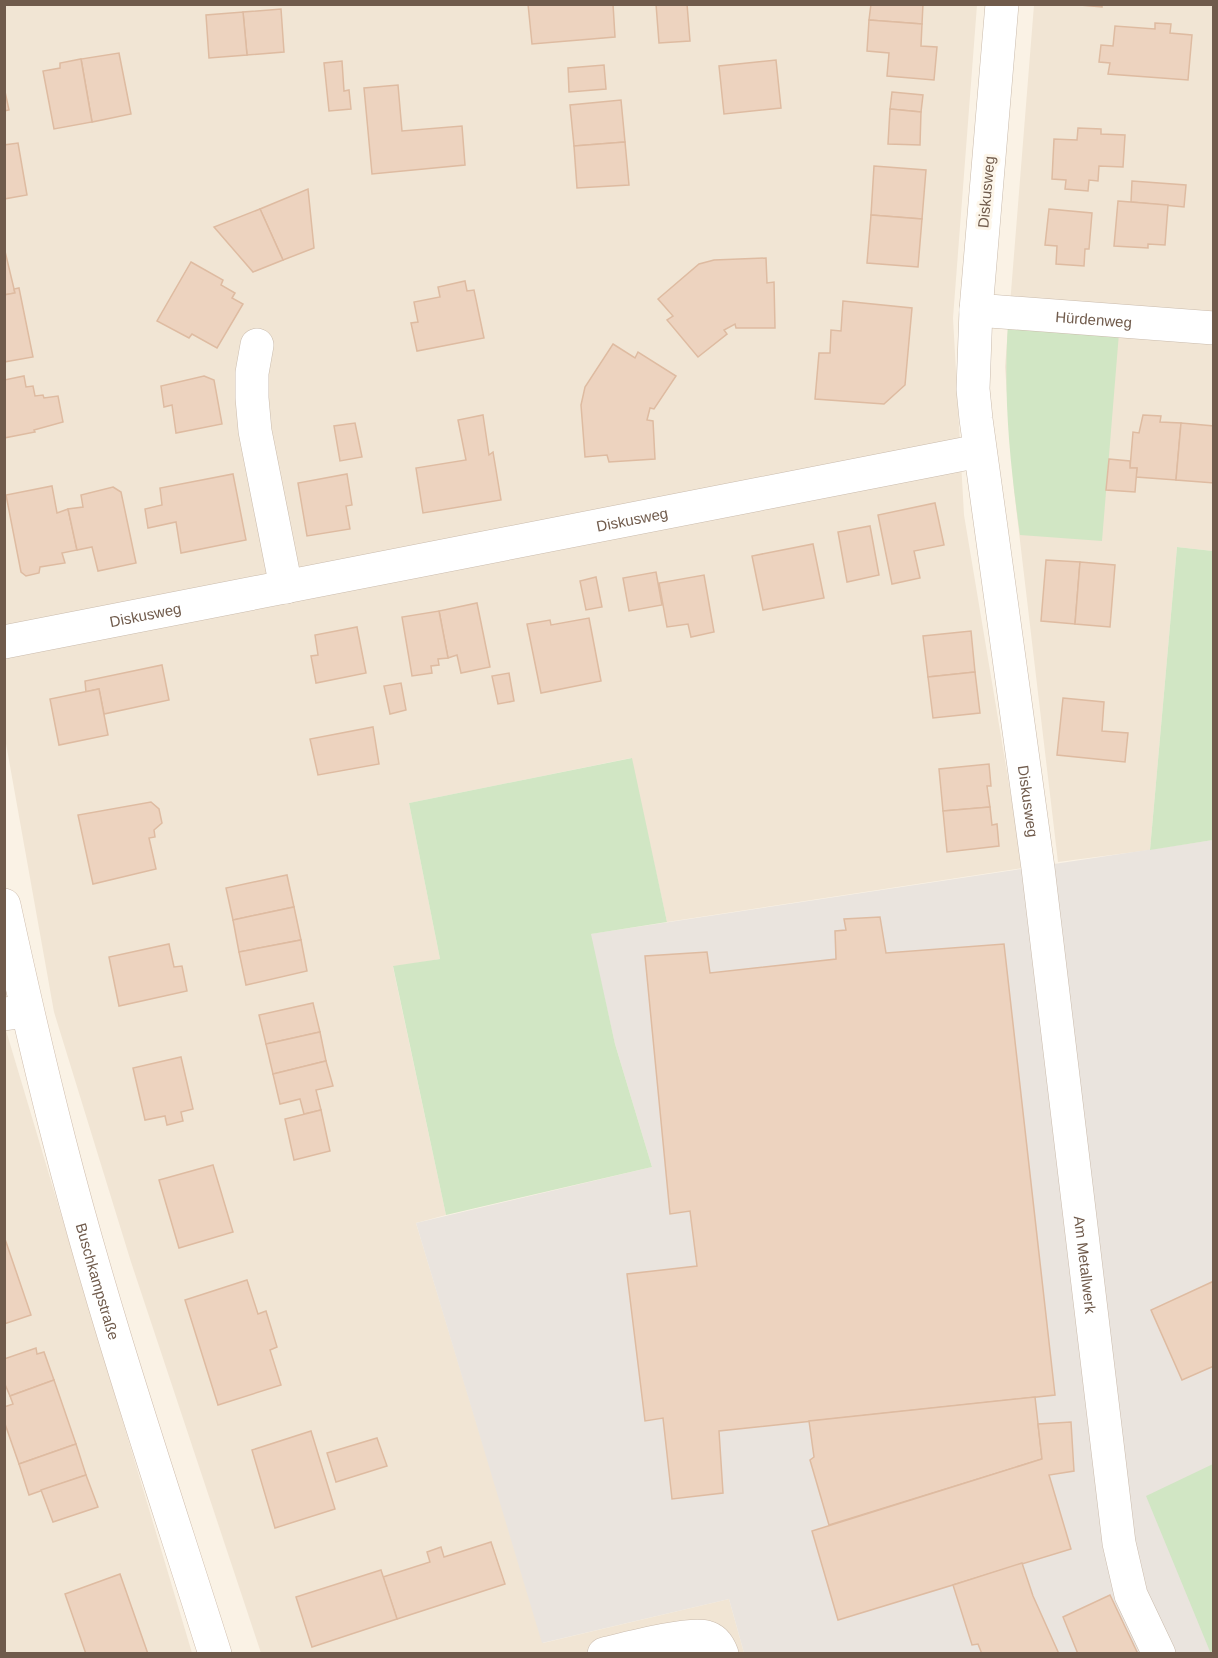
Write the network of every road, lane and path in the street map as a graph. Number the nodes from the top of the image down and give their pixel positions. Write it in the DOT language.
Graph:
graph roads {
  1 [pos="1002,4"];
  2 [pos="976,310"];
  3 [pos="1214,328"];
  4 [pos="256,345"];
  5 [pos="979,451"];
  6 [pos="286,587"];
  7 [pos="4,642"];
  8 [pos="1038,868"];
  9 [pos="4,905"];
  10 [pos="16,1012"];
  11 [pos="215,1653"];
  12 [pos="604,1653"];
  13 [pos="722,1653"];
  14 [pos="1159,1653"];
  1 -- 2 [label="street, Diskusweg"];
  2 -- 3 [label="street, Hürdenweg"];
  2 -- 5 [label="street, Diskusweg"];
  4 -- 6 [label="street"];
  5 -- 6 [label="street, Diskusweg"];
  5 -- 8 [label="street, Diskusweg"];
  6 -- 7 [label="street, Diskusweg"];
  8 -- 14 [label="street, Am Metallwerk"];
  9 -- 10 [label="street, Buschkampstraße"];
  10 -- 11 [label="street, Buschkampstraße"];
  12 -- 13 [label="street"];
}
